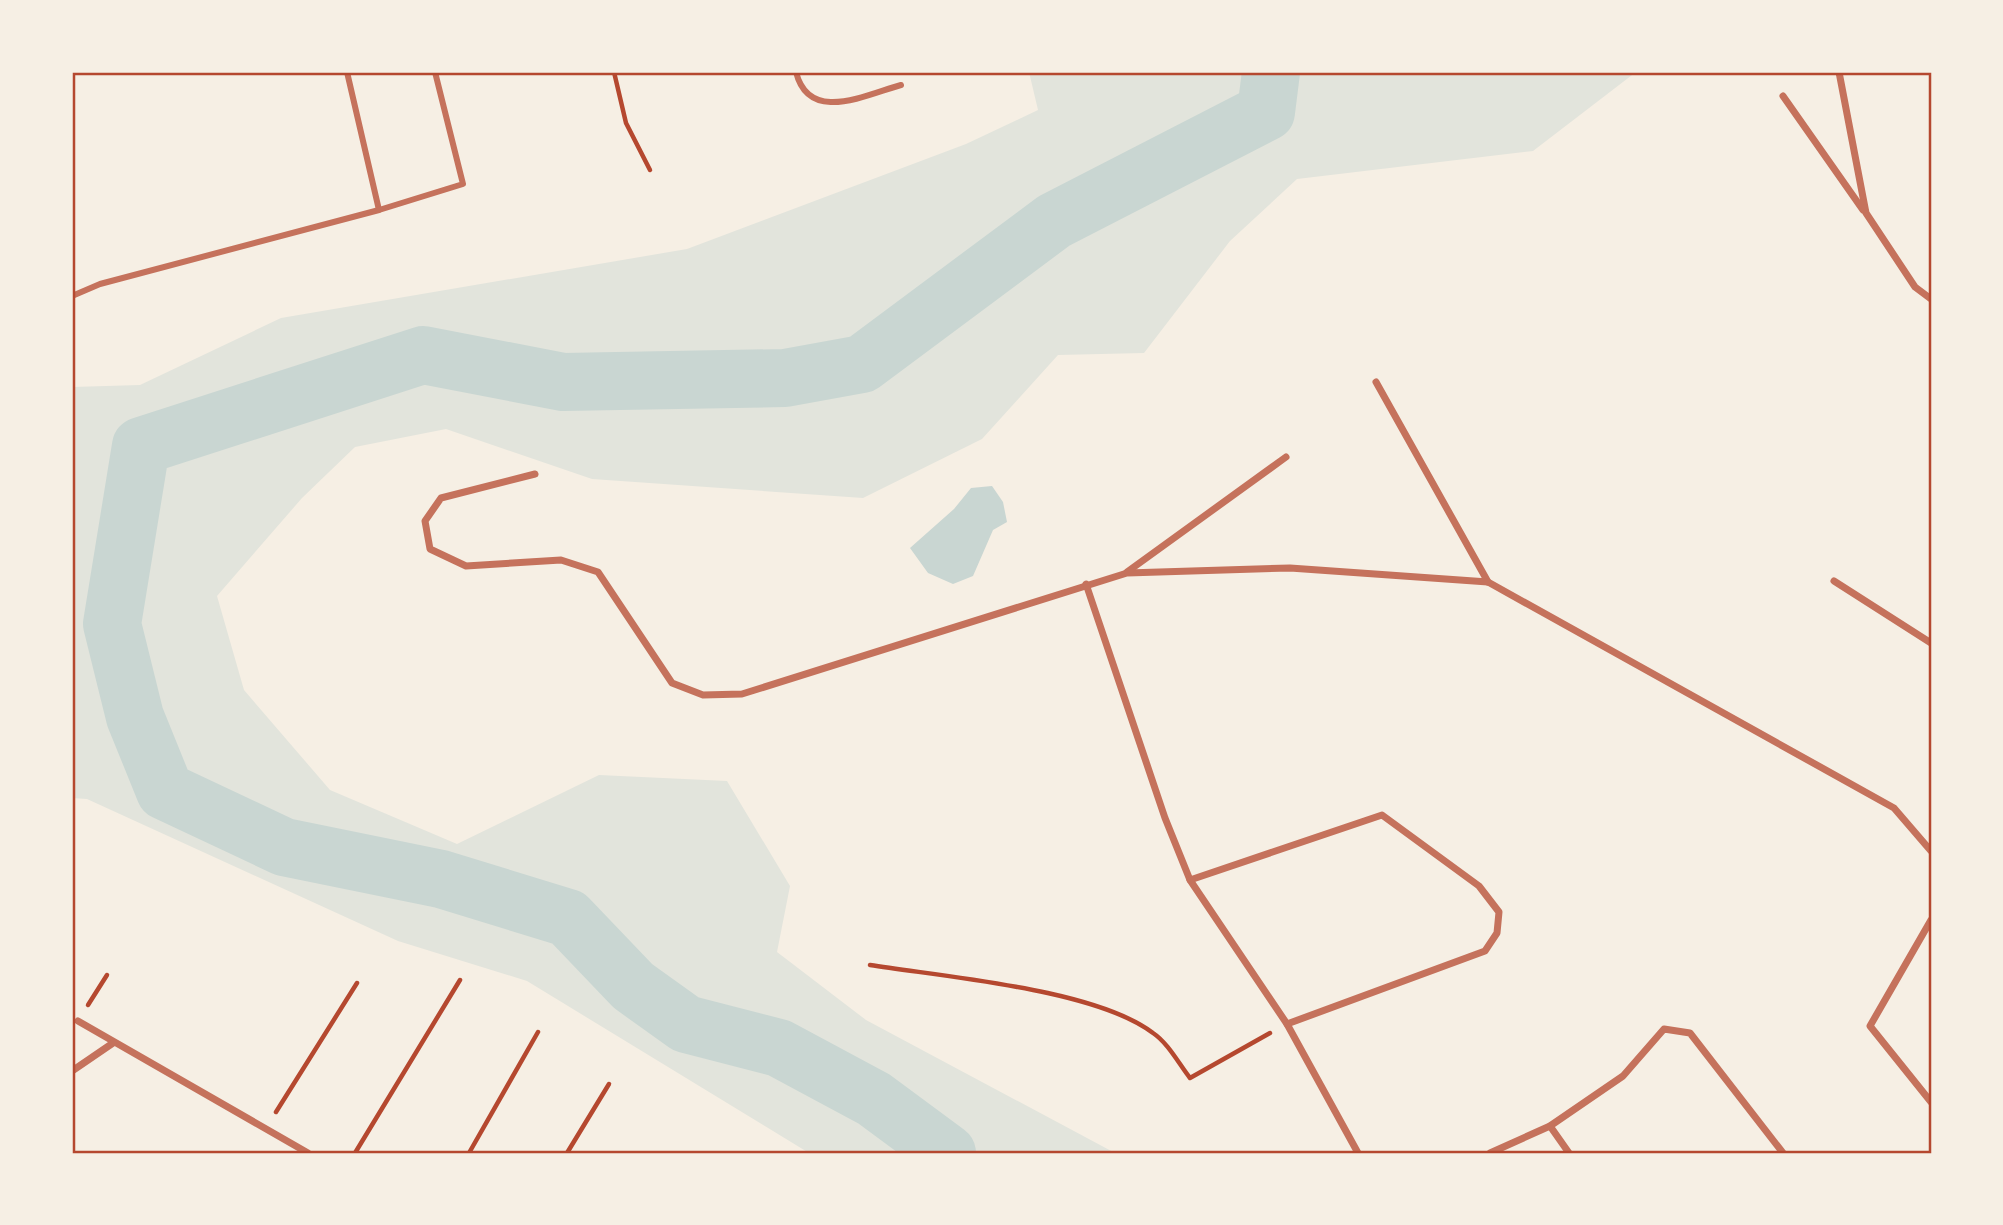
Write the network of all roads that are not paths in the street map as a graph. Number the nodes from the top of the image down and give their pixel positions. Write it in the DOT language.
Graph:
graph roads {
  1 [pos="347,72"];
  2 [pos="435,72"];
  3 [pos="796,72"];
  4 [pos="1839,72"];
  5 [pos="901,85"];
  6 [pos="1783,96"];
  7 [pos="379,211"];
  8 [pos="1866,213"];
  9 [pos="72,296"];
  10 [pos="1931,299"];
  11 [pos="1376,382"];
  12 [pos="1286,457"];
  13 [pos="535,474"];
  14 [pos="1127,573"];
  15 [pos="1834,581"];
  16 [pos="1488,582"];
  17 [pos="1086,584"];
  18 [pos="1931,643"];
  19 [pos="1931,851"];
  20 [pos="1190,880"];
  21 [pos="1931,920"];
  22 [pos="75,1019"];
  23 [pos="1287,1024"];
  24 [pos="113,1043"];
  25 [pos="72,1070"];
  26 [pos="1931,1102"];
  27 [pos="1550,1126"];
  28 [pos="308,1153"];
  29 [pos="1358,1153"];
  30 [pos="1490,1153"];
  31 [pos="1569,1153"];
  32 [pos="1783,1153"];
  1 -- 7 [label="street"];
  2 -- 7 [label="street"];
  3 -- 5 [label="street"];
  4 -- 8 [label="street"];
  6 -- 8 [label="street"];
  7 -- 9 [label="street"];
  8 -- 10 [label="street"];
  11 -- 16 [label="street"];
  12 -- 14 [label="street"];
  13 -- 17 [label="street"];
  14 -- 16 [label="street"];
  14 -- 17 [label="street"];
  15 -- 18 [label="street"];
  16 -- 19 [label="street"];
  17 -- 20 [label="street"];
  20 -- 23 [label="street"];
  20 -- 23 [label="street"];
  21 -- 26 [label="street"];
  22 -- 24 [label="street"];
  23 -- 29 [label="street"];
  24 -- 25 [label="street"];
  24 -- 28 [label="street"];
  27 -- 30 [label="street"];
  27 -- 31 [label="street"];
  27 -- 32 [label="street"];
}
